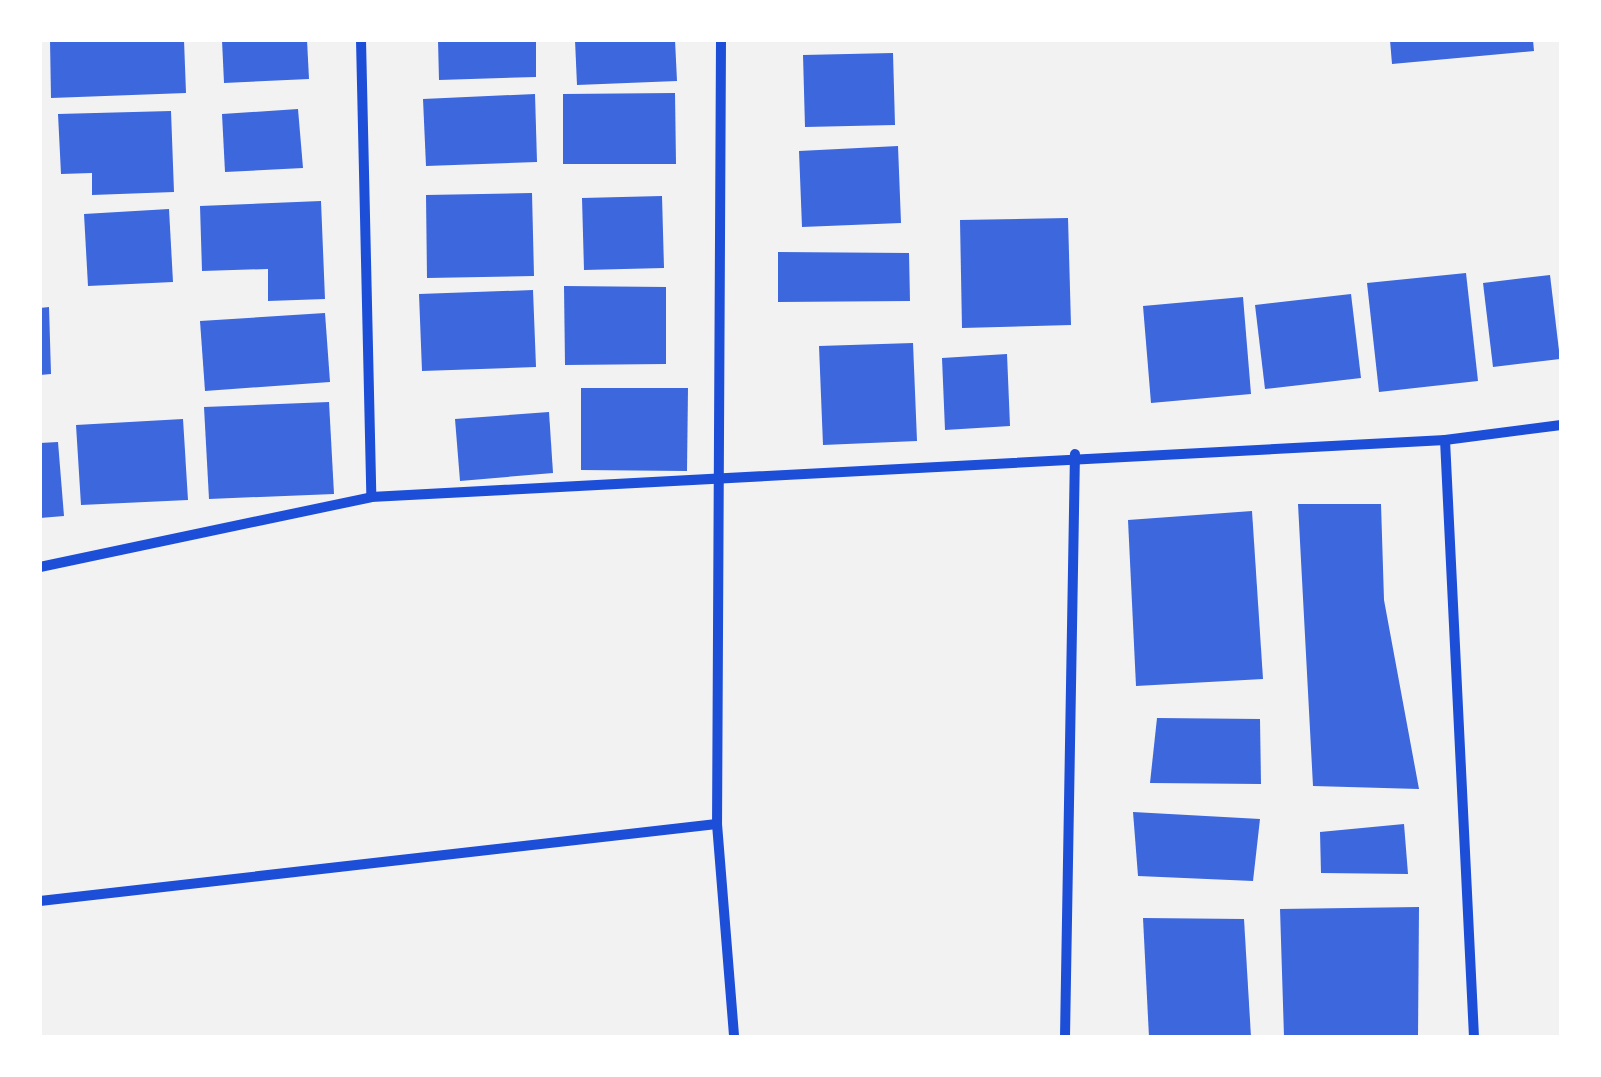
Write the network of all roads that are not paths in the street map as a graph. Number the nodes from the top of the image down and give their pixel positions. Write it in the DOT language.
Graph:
graph roads {
  1 [pos="361,40"];
  2 [pos="720,40"];
  3 [pos="1561,424"];
  4 [pos="1446,440"];
  5 [pos="1074,454"];
  6 [pos="725,478"];
  7 [pos="371,498"];
  8 [pos="40,567"];
  9 [pos="717,824"];
  10 [pos="40,901"];
  11 [pos="734,1037"];
  12 [pos="1065,1037"];
  13 [pos="1474,1037"];
  1 -- 7 [label="street"];
  2 -- 6 [label="street"];
  3 -- 4 [label="street"];
  4 -- 5 [label="street"];
  4 -- 13 [label="street"];
  5 -- 6 [label="street"];
  5 -- 12 [label="street"];
  6 -- 7 [label="street"];
  6 -- 9 [label="street"];
  7 -- 8 [label="street"];
  9 -- 10 [label="street"];
  9 -- 11 [label="street"];
}
